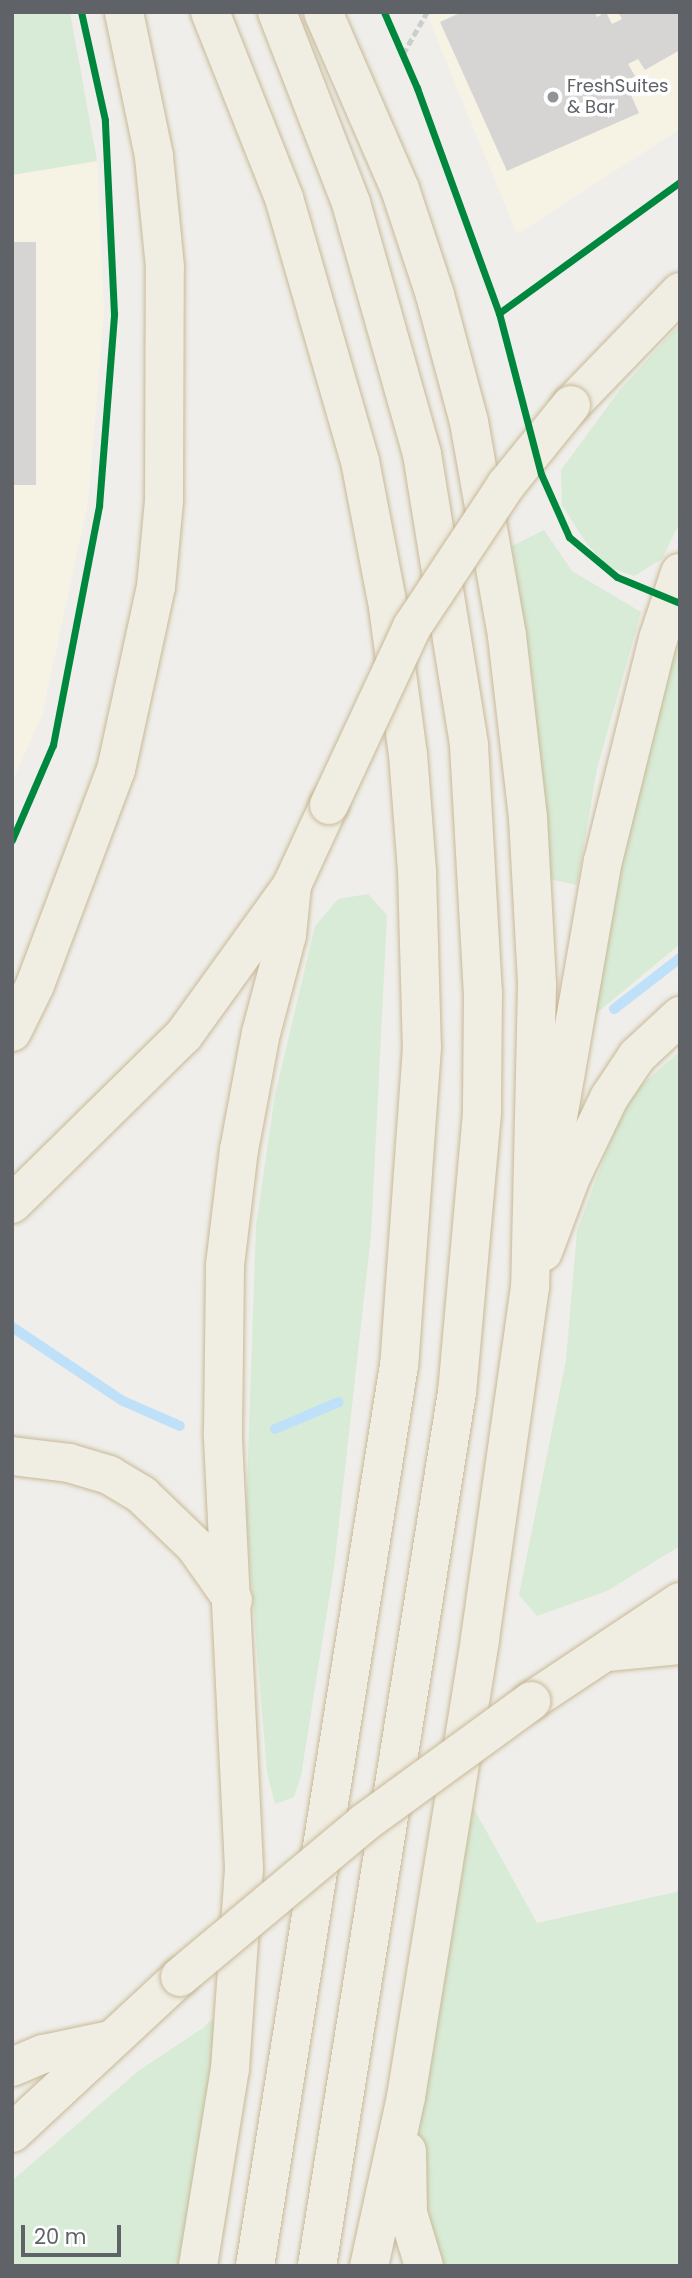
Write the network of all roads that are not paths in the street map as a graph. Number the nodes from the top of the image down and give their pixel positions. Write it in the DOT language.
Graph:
graph roads {
  1 [pos="124,12"];
  2 [pos="210,12"];
  3 [pos="277,12"];
  4 [pos="323,12"];
  5 [pos="680,292"];
  6 [pos="680,573"];
  7 [pos="292,885"];
  8 [pos="680,1016"];
  9 [pos="12,1031"];
  10 [pos="12,1204"];
  11 [pos="535,1233"];
  12 [pos="530,1287"];
  13 [pos="12,1456"];
  14 [pos="233,1600"];
  15 [pos="680,1602"];
  16 [pos="680,1645"];
  17 [pos="598,1653"];
  18 [pos="112,2039"];
  19 [pos="12,2067"];
  20 [pos="406,2097"];
  21 [pos="12,2133"];
  22 [pos="198,2266"];
  23 [pos="255,2266"];
  24 [pos="317,2266"];
  25 [pos="369,2266"];
  26 [pos="424,2266"];
  1 -- 9 [label="highway"];
  2 -- 23 [label="highway"];
  3 -- 24 [label="highway"];
  4 -- 11 [label="highway"];
  5 -- 7 [label="highway, bridge"];
  6 -- 11 [label="highway"];
  7 -- 10 [label="highway"];
  7 -- 14 [label="highway"];
  8 -- 12 [label="highway"];
  11 -- 12 [label="highway"];
  12 -- 20 [label="highway"];
  13 -- 14 [label="highway"];
  14 -- 22 [label="highway"];
  15 -- 17 [label="highway"];
  16 -- 17 [label="highway"];
  17 -- 18 [label="highway, bridge"];
  18 -- 19 [label="highway"];
  18 -- 21 [label="highway"];
  20 -- 25 [label="highway"];
  20 -- 26 [label="highway"];
}
